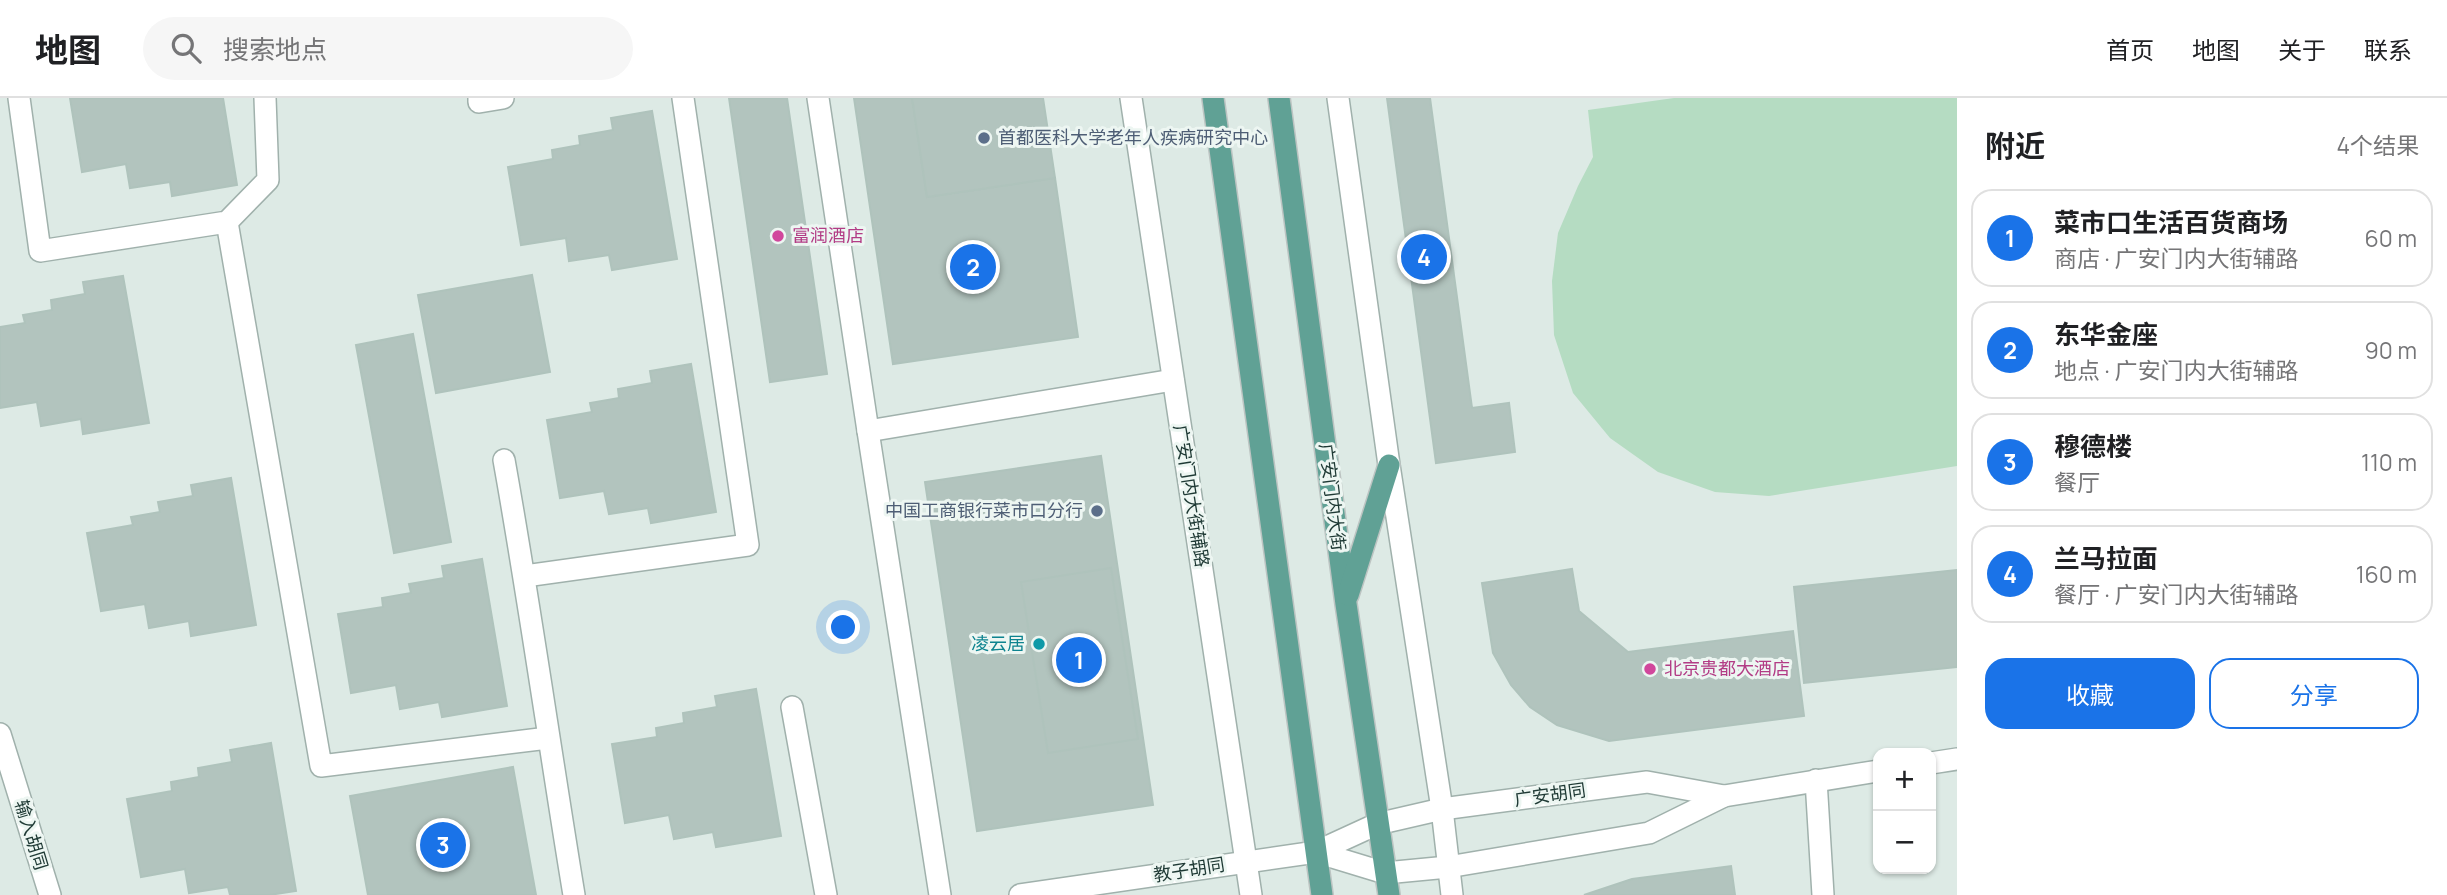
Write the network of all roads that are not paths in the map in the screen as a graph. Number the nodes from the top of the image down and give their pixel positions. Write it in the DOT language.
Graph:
graph roads {
  1 [pos="19,98"];
  2 [pos="265,98"];
  3 [pos="479,98"];
  4 [pos="503,98"];
  5 [pos="683,98"];
  6 [pos="818,98"];
  7 [pos="1131,98"];
  8 [pos="1213,98"];
  9 [pos="1279,98"];
  10 [pos="1338,98"];
  11 [pos="227,222"];
  12 [pos="1173,380"];
  13 [pos="868,431"];
  14 [pos="504,460"];
  15 [pos="1389,466"];
  16 [pos="525,576"];
  17 [pos="1346,604"];
  18 [pos="792,707"];
  19 [pos="0,734"];
  20 [pos="548,738"];
  21 [pos="1957,759"];
  22 [pos="1936,762"];
  23 [pos="1873,772"];
  24 [pos="1816,780"];
  25 [pos="1724,796"];
  26 [pos="1442,809"];
  27 [pos="1377,824"];
  28 [pos="1316,852"];
  29 [pos="1246,861"];
  30 [pos="1448,867"];
  31 [pos="1385,873"];
  32 [pos="50,895"];
  33 [pos="574,895"];
  34 [pos="826,895"];
  35 [pos="940,895"];
  36 [pos="1020,895"];
  37 [pos="1251,895"];
  38 [pos="1322,895"];
  39 [pos="1388,895"];
  40 [pos="1452,895"];
  41 [pos="1823,895"];
  1 -- 11 [label="street"];
  2 -- 11 [label="street"];
  3 -- 4 [label="street"];
  5 -- 16 [label="street"];
  6 -- 13 [label="street"];
  7 -- 12 [label="street, 广安门内大街辅路"];
  8 -- 28 [label="main road"];
  9 -- 17 [label="main road, 广安门内大街"];
  10 -- 15 [label="street"];
  11 -- 20 [label="street"];
  12 -- 13 [label="street"];
  12 -- 29 [label="street, 广安门内大街辅路"];
  13 -- 35 [label="street"];
  14 -- 16 [label="street"];
  15 -- 17 [label="main road"];
  15 -- 26 [label="street"];
  16 -- 20 [label="street"];
  17 -- 27 [label="main road, 广安门内大街"];
  18 -- 34 [label="street"];
  19 -- 32 [label="street, 输入胡同"];
  20 -- 33 [label="street"];
  21 -- 22 [label="street"];
  23 -- 24 [label="street, 广安胡同"];
  24 -- 25 [label="street, 广安胡同"];
  24 -- 41 [label="street"];
  25 -- 26 [label="street, 广安胡同"];
  25 -- 30 [label="street, 广安胡同"];
  26 -- 27 [label="street, 广安胡同"];
  26 -- 30 [label="street"];
  27 -- 28 [label="street, 广安胡同"];
  27 -- 31 [label="main road, 广安门内大街"];
  28 -- 29 [label="street, 教子胡同"];
  28 -- 31 [label="street"];
  28 -- 38 [label="main road"];
  29 -- 36 [label="street, 教子胡同"];
  29 -- 37 [label="street, 广安门内大街辅路"];
  30 -- 31 [label="street, 广安胡同"];
  30 -- 40 [label="street"];
  31 -- 39 [label="main road, 广安门内大街"];
}
